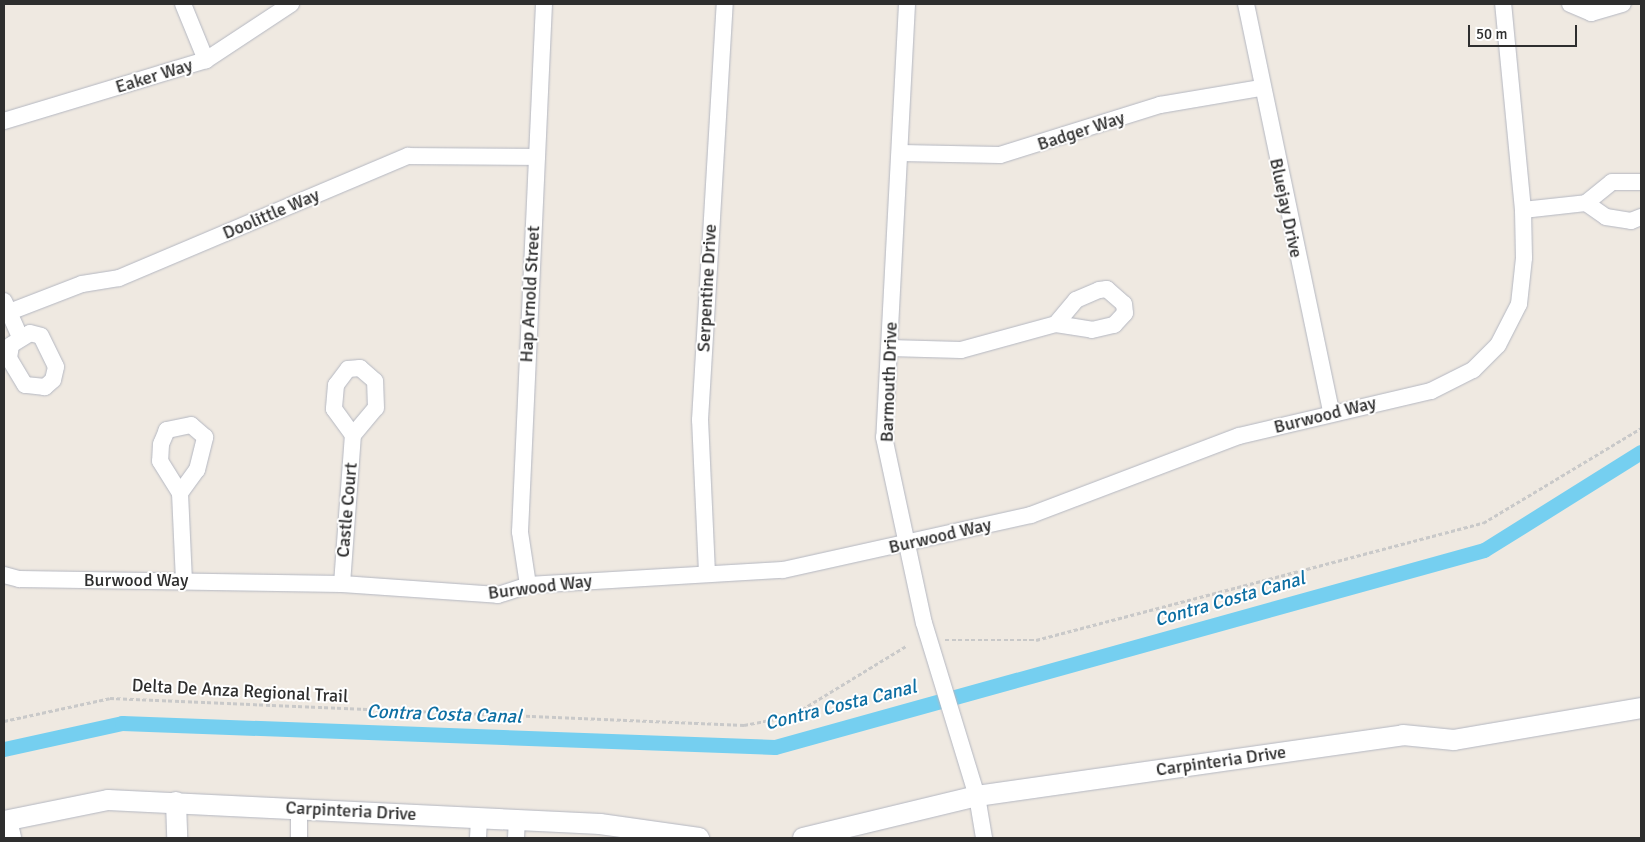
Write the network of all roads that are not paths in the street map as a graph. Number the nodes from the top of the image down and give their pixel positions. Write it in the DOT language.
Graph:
graph roads {
  1 [pos="183,4"];
  2 [pos="292,4"];
  3 [pos="544,4"];
  4 [pos="726,4"];
  5 [pos="907,4"];
  6 [pos="1246,4"];
  7 [pos="1503,4"];
  8 [pos="1570,4"];
  9 [pos="1623,4"];
  10 [pos="206,60"];
  11 [pos="1260,88"];
  12 [pos="4,121"];
  13 [pos="901,153"];
  14 [pos="537,157"];
  15 [pos="1641,182"];
  16 [pos="1586,203"];
  17 [pos="1523,210"];
  18 [pos="1641,217"];
  19 [pos="8,306"];
  20 [pos="1056,324"];
  21 [pos="20,337"];
  22 [pos="889,348"];
  23 [pos="1330,412"];
  24 [pos="353,435"];
  25 [pos="180,493"];
  26 [pos="906,543"];
  27 [pos="707,573"];
  28 [pos="4,575"];
  29 [pos="184,580"];
  30 [pos="342,584"];
  31 [pos="528,585"];
  32 [pos="1641,708"];
  33 [pos="977,796"];
  34 [pos="176,802"];
  35 [pos="299,808"];
  36 [pos="479,818"];
  37 [pos="9,827"];
  38 [pos="516,829"];
  39 [pos="176,838"];
  40 [pos="299,838"];
  41 [pos="478,838"];
  42 [pos="699,838"];
  43 [pos="803,838"];
  44 [pos="984,838"];
  1 -- 10 [label="street"];
  2 -- 10 [label="street, Eaker Way"];
  3 -- 14 [label="street, Hap Arnold Street"];
  4 -- 27 [label="street, Serpentine Drive"];
  5 -- 13 [label="street, Barmouth Drive"];
  6 -- 11 [label="street, Bluejay Drive"];
  7 -- 17 [label="street, Burwood Way"];
  8 -- 9 [label="street"];
  10 -- 12 [label="street, Eaker Way"];
  11 -- 13 [label="street, Badger Way"];
  11 -- 23 [label="street, Bluejay Drive"];
  13 -- 22 [label="street, Barmouth Drive"];
  14 -- 19 [label="street, Doolittle Way"];
  14 -- 31 [label="street, Hap Arnold Street"];
  15 -- 16 [label="street"];
  16 -- 17 [label="street"];
  16 -- 18 [label="street"];
  17 -- 23 [label="street, Burwood Way"];
  19 -- 21 [label="street"];
  20 -- 22 [label="street"];
  22 -- 26 [label="street, Barmouth Drive"];
  23 -- 26 [label="street, Burwood Way"];
  24 -- 30 [label="street, Castle Court"];
  25 -- 29 [label="street"];
  26 -- 27 [label="street, Burwood Way"];
  26 -- 33 [label="street, Barmouth Drive"];
  27 -- 31 [label="street, Burwood Way"];
  28 -- 29 [label="street, Burwood Way"];
  29 -- 30 [label="street, Burwood Way"];
  30 -- 31 [label="street, Burwood Way"];
  32 -- 33 [label="street, Carpinteria Drive"];
  33 -- 43 [label="street, Carpinteria Drive"];
  33 -- 44 [label="street, Barmouth Drive"];
  34 -- 35 [label="street, Carpinteria Drive"];
  34 -- 37 [label="street, Carpinteria Drive"];
  34 -- 39 [label="street"];
  35 -- 36 [label="street, Carpinteria Drive"];
  35 -- 40 [label="street"];
  36 -- 38 [label="street, Carpinteria Drive"];
  36 -- 41 [label="street"];
  38 -- 42 [label="street, Carpinteria Drive"];
}
